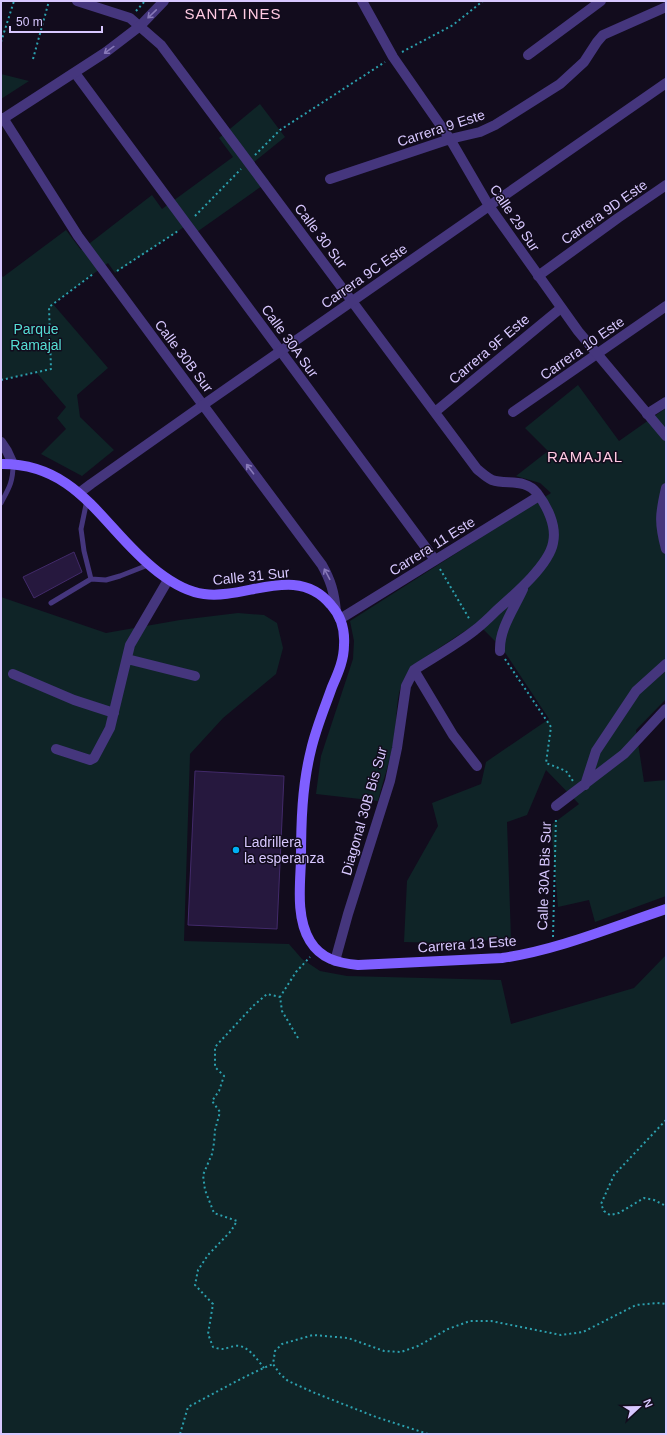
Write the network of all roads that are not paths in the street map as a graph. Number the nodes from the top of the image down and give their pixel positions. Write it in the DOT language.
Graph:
graph roads {
  1 [pos="77,1"];
  2 [pos="164,1"];
  3 [pos="362,1"];
  4 [pos="601,1"];
  5 [pos="666,7"];
  6 [pos="140,26"];
  7 [pos="528,55"];
  8 [pos="75,73"];
  9 [pos="666,83"];
  10 [pos="2,119"];
  11 [pos="450,140"];
  12 [pos="330,178"];
  13 [pos="666,186"];
  14 [pos="489,206"];
  15 [pos="538,276"];
  16 [pos="352,301"];
  17 [pos="666,306"];
  18 [pos="561,308"];
  19 [pos="280,351"];
  20 [pos="597,355"];
  21 [pos="666,402"];
  22 [pos="203,405"];
  23 [pos="435,412"];
  24 [pos="513,412"];
  25 [pos="648,414"];
  26 [pos="666,436"];
  27 [pos="1,442"];
  28 [pos="1,464"];
  29 [pos="13,464"];
  30 [pos="666,488"];
  31 [pos="539,496"];
  32 [pos="83,497"];
  33 [pos="1,503"];
  34 [pos="666,549"];
  35 [pos="435,560"];
  36 [pos="148,565"];
  37 [pos="92,579"];
  38 [pos="168,580"];
  39 [pos="526,584"];
  40 [pos="51,603"];
  41 [pos="338,615"];
  42 [pos="500,651"];
  43 [pos="127,659"];
  44 [pos="666,664"];
  45 [pos="414,670"];
  46 [pos="13,674"];
  47 [pos="195,676"];
  48 [pos="666,709"];
  49 [pos="114,713"];
  50 [pos="56,749"];
  51 [pos="476,766"];
  52 [pos="582,787"];
  53 [pos="556,806"];
  54 [pos="666,909"];
  55 [pos="335,961"];
  1 -- 6 [label="street"];
  2 -- 6 [label="street, one-way"];
  3 -- 11 [label="street, Calle 29 Sur"];
  4 -- 7 [label="street"];
  5 -- 11 [label="street, Carrera 9 Este"];
  6 -- 8 [label="street, one-way"];
  6 -- 16 [label="street, Calle 30 Sur"];
  8 -- 10 [label="street"];
  8 -- 19 [label="street, Calle 30A Sur"];
  9 -- 14 [label="street, Carrera 9C Este"];
  10 -- 22 [label="street, Calle 30B Sur"];
  11 -- 12 [label="street, Carrera 9 Este"];
  11 -- 14 [label="street, Calle 29 Sur"];
  13 -- 15 [label="street, Carrera 9D Este"];
  14 -- 15 [label="street, Calle 29 Sur"];
  14 -- 16 [label="street, Carrera 9C Este"];
  15 -- 18 [label="street, Calle 29 Sur"];
  16 -- 19 [label="street, Carrera 9C Este"];
  16 -- 23 [label="street, Calle 30 Sur"];
  17 -- 20 [label="street, Carrera 10 Este"];
  18 -- 20 [label="street, Calle 29 Sur"];
  18 -- 23 [label="street, Carrera 9F Este"];
  19 -- 22 [label="street, Carrera 9C Este"];
  19 -- 35 [label="street, Calle 30A Sur"];
  20 -- 24 [label="street, Carrera 10 Este"];
  20 -- 25 [label="street, Calle 29 Sur"];
  21 -- 25 [label="street"];
  22 -- 32 [label="street, Carrera 9C Este"];
  41 -- 22 [label="street, Calle 30B Sur, one-way"];
  23 -- 31 [label="street, Calle 30 Sur"];
  25 -- 26 [label="street, Calle 29 Sur"];
  27 -- 29 [label="street"];
  28 -- 29 [label="main road, Calle 31 Sur"];
  29 -- 32 [label="main road, Calle 31 Sur"];
  29 -- 33 [label="lane"];
  30 -- 34 [label="street"];
  31 -- 35 [label="street, Carrera 11 Este"];
  31 -- 39 [label="street"];
  32 -- 36 [label="main road, Calle 31 Sur"];
  32 -- 37 [label="lane"];
  35 -- 41 [label="street, Carrera 11 Este"];
  36 -- 37 [label="lane"];
  36 -- 38 [label="main road, Calle 31 Sur"];
  37 -- 40 [label="lane"];
  38 -- 41 [label="main road, Calle 31 Sur"];
  38 -- 43 [label="street"];
  39 -- 42 [label="street"];
  39 -- 45 [label="street"];
  41 -- 55 [label="main road"];
  43 -- 47 [label="street"];
  43 -- 49 [label="street"];
  44 -- 52 [label="street"];
  45 -- 51 [label="street"];
  45 -- 55 [label="street, Diagonal 30B Bis Sur"];
  46 -- 49 [label="street"];
  48 -- 52 [label="street"];
  49 -- 50 [label="street"];
  52 -- 53 [label="street"];
  54 -- 55 [label="main road, Carrera 13 Este"];
}
